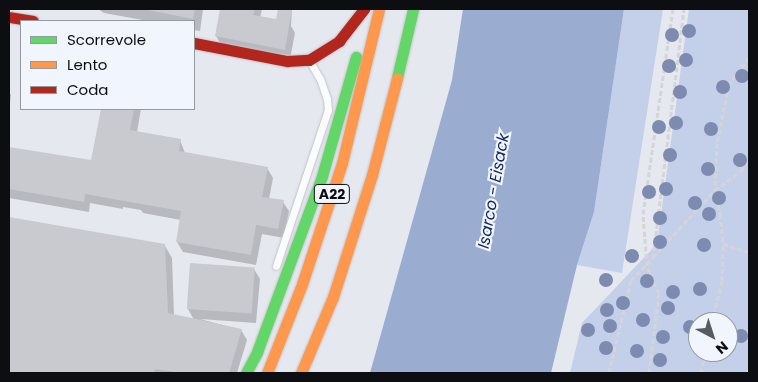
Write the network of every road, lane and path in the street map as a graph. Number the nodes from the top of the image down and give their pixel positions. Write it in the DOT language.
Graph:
graph roads {
  1 [pos="364,9"];
  2 [pos="368,9"];
  3 [pos="379,9"];
  4 [pos="413,9"];
  5 [pos="673,9"];
  6 [pos="684,9"];
  7 [pos="9,17"];
  8 [pos="27,20"];
  9 [pos="199,44"];
  10 [pos="749,57"];
  11 [pos="309,60"];
  12 [pos="749,159"];
  13 [pos="715,190"];
  14 [pos="723,244"];
  15 [pos="749,252"];
  16 [pos="653,258"];
  17 [pos="276,266"];
  18 [pos="647,266"];
  19 [pos="714,312"];
  20 [pos="246,373"];
  21 [pos="267,373"];
  22 [pos="301,373"];
  23 [pos="609,373"];
  24 [pos="649,373"];
  1 -- 11 [label="main road"];
  2 -- 20 [label="main road"];
  3 -- 21 [label="main road, A22"];
  4 -- 22 [label="main road, A22"];
  5 -- 18 [label="path"];
  6 -- 16 [label="path"];
  7 -- 8 [label="main road"];
  9 -- 11 [label="main road"];
  10 -- 13 [label="path"];
  11 -- 17 [label="lane"];
  12 -- 13 [label="path"];
  13 -- 14 [label="path"];
  13 -- 16 [label="path"];
  14 -- 15 [label="path"];
  14 -- 19 [label="path"];
  16 -- 18 [label="path"];
  18 -- 23 [label="path"];
  18 -- 24 [label="path"];
}
